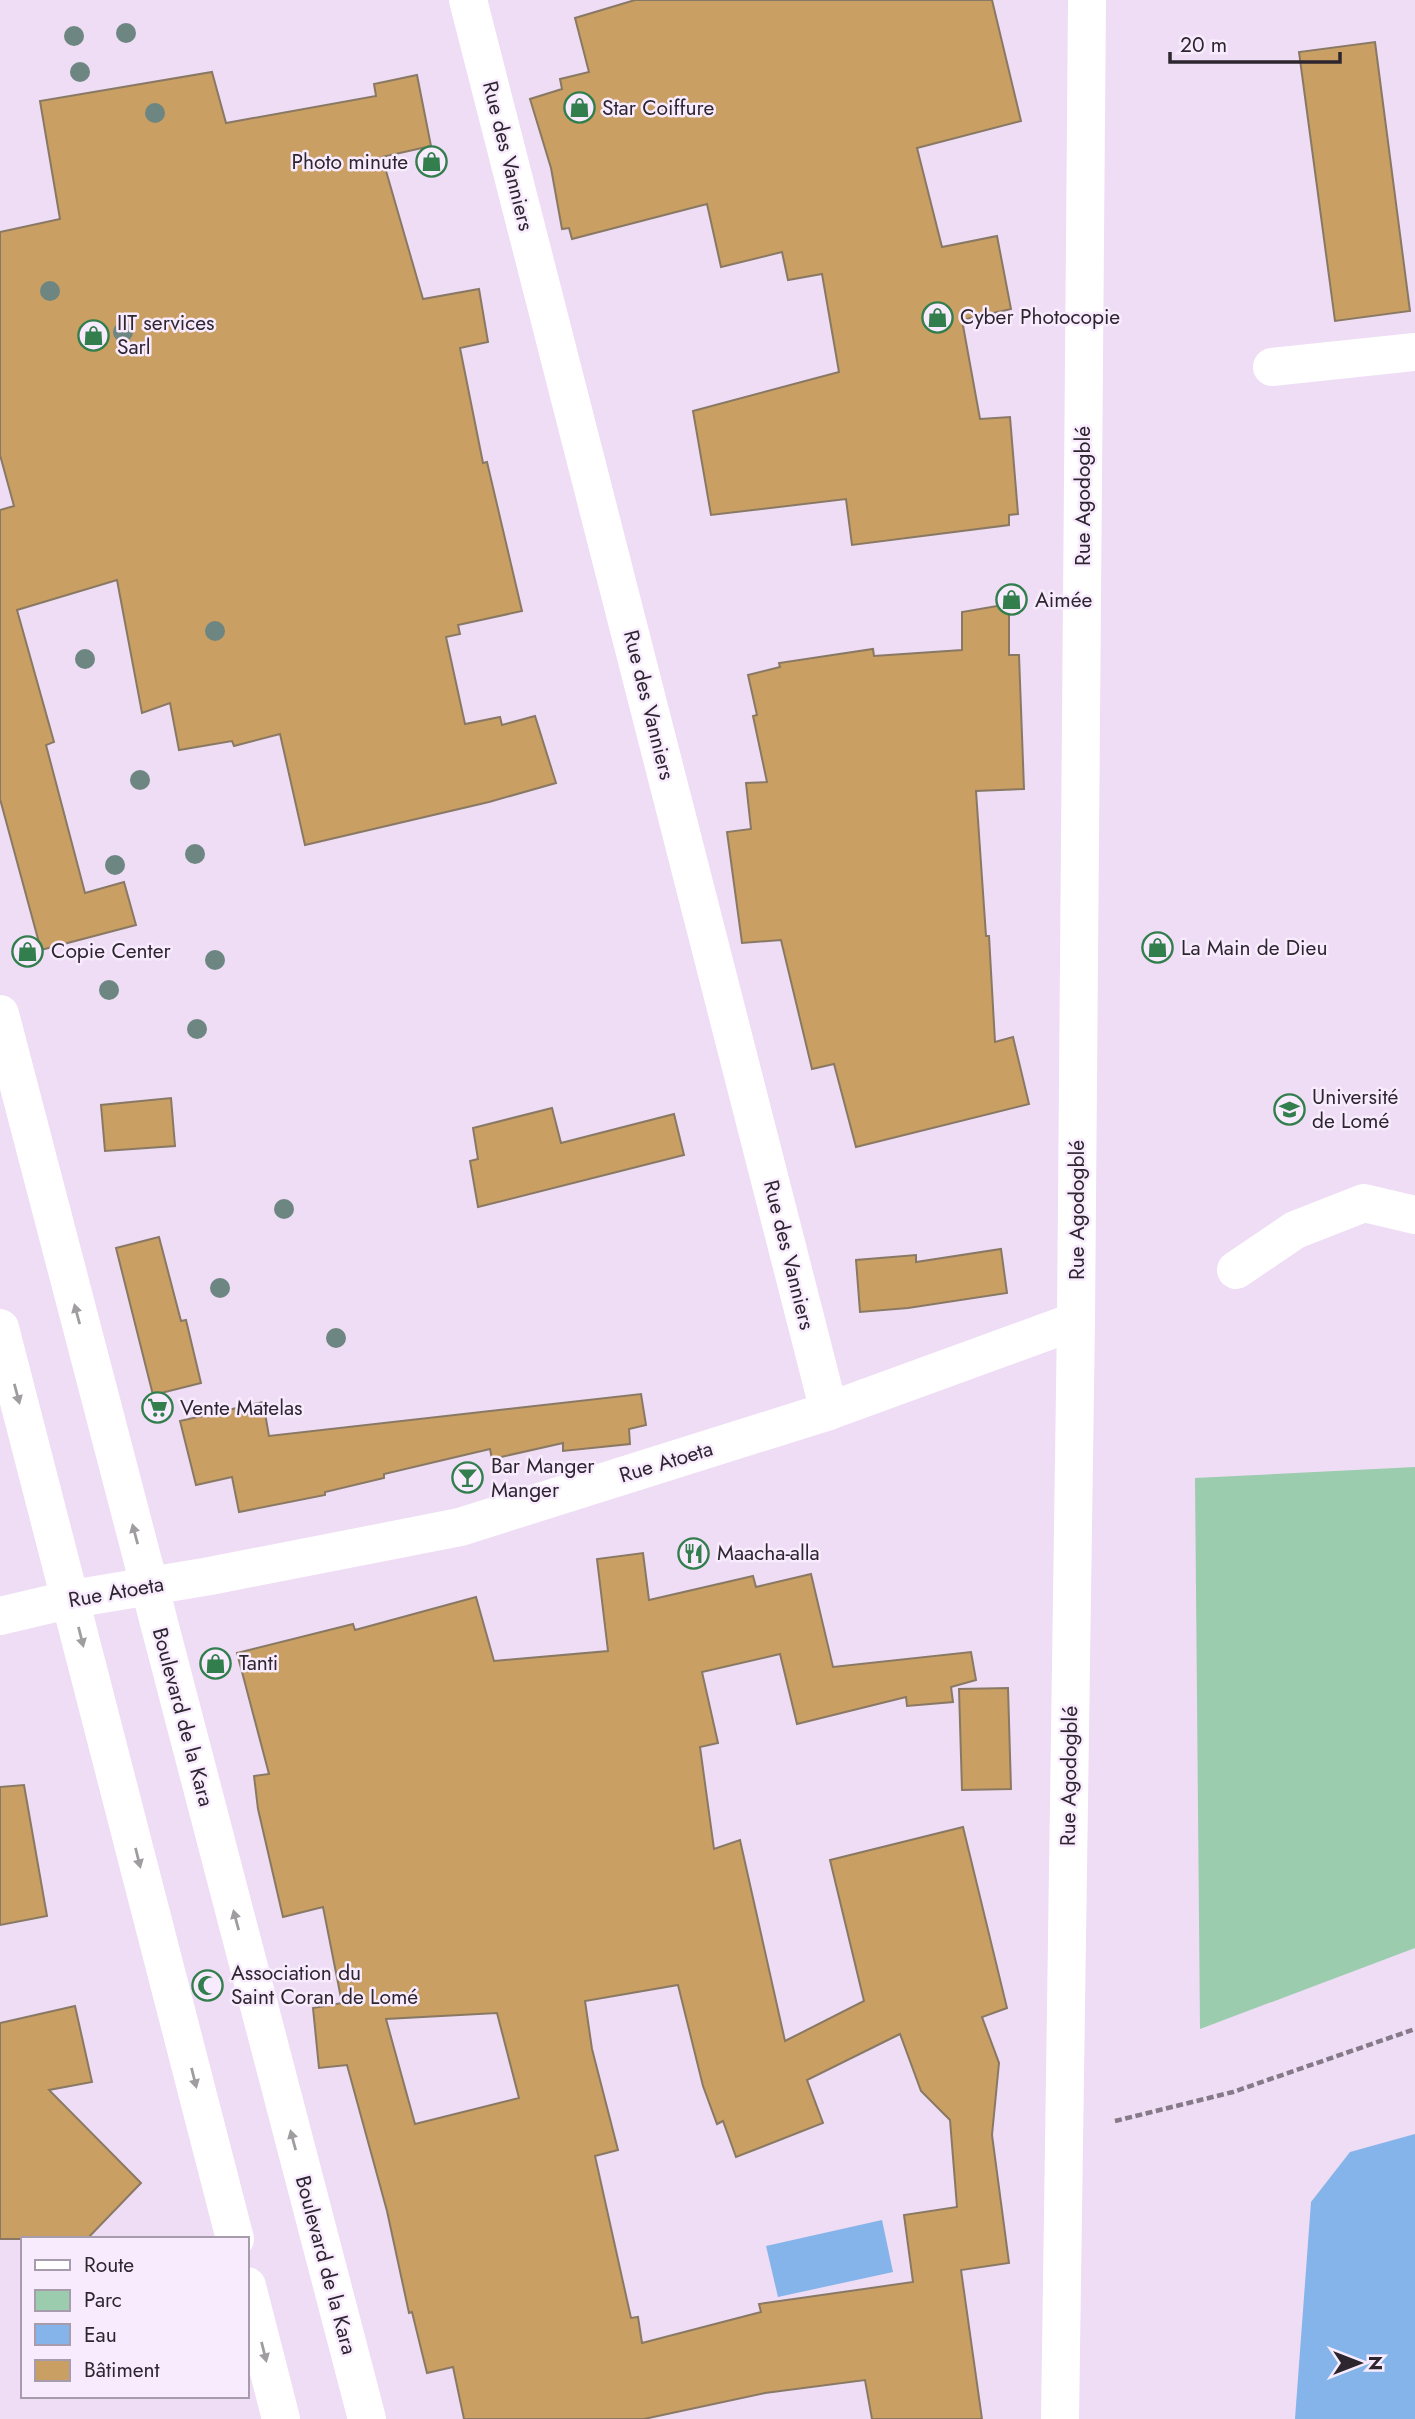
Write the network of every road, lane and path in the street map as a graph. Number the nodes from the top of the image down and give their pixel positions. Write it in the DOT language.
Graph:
graph roads {
  1 [pos="468,0"];
  2 [pos="1087,0"];
  3 [pos="1415,352"];
  4 [pos="1272,367"];
  5 [pos="0,1014"];
  6 [pos="1415,1215"];
  7 [pos="1236,1270"];
  8 [pos="1076,1321"];
  9 [pos="0,1328"];
  10 [pos="829,1410"];
  11 [pos="161,1585"];
  12 [pos="36,1608"];
  13 [pos="1415,2029"];
  14 [pos="1064,2133"];
  15 [pos="234,2237"];
  16 [pos="248,2290"];
  17 [pos="281,2419"];
  18 [pos="366,2419"];
  19 [pos="1060,2419"];
  1 -- 10 [label="street, Rue des Vanniers"];
  2 -- 8 [label="street, Rue Agodogblé"];
  3 -- 4 [label="street"];
  11 -- 5 [label="street, Boulevard de la Kara, one-way"];
  6 -- 7 [label="street"];
  8 -- 10 [label="street, Rue Atoeta"];
  8 -- 14 [label="street, Rue Agodogblé"];
  9 -- 12 [label="street, one-way"];
  10 -- 11 [label="street, Rue Atoeta"];
  11 -- 12 [label="street, Rue Atoeta"];
  18 -- 11 [label="street, Boulevard de la Kara, one-way"];
  12 -- 15 [label="street, one-way"];
  13 -- 14 [label="path"];
  14 -- 19 [label="street, Rue Agodogblé"];
  16 -- 17 [label="street, one-way"];
}
